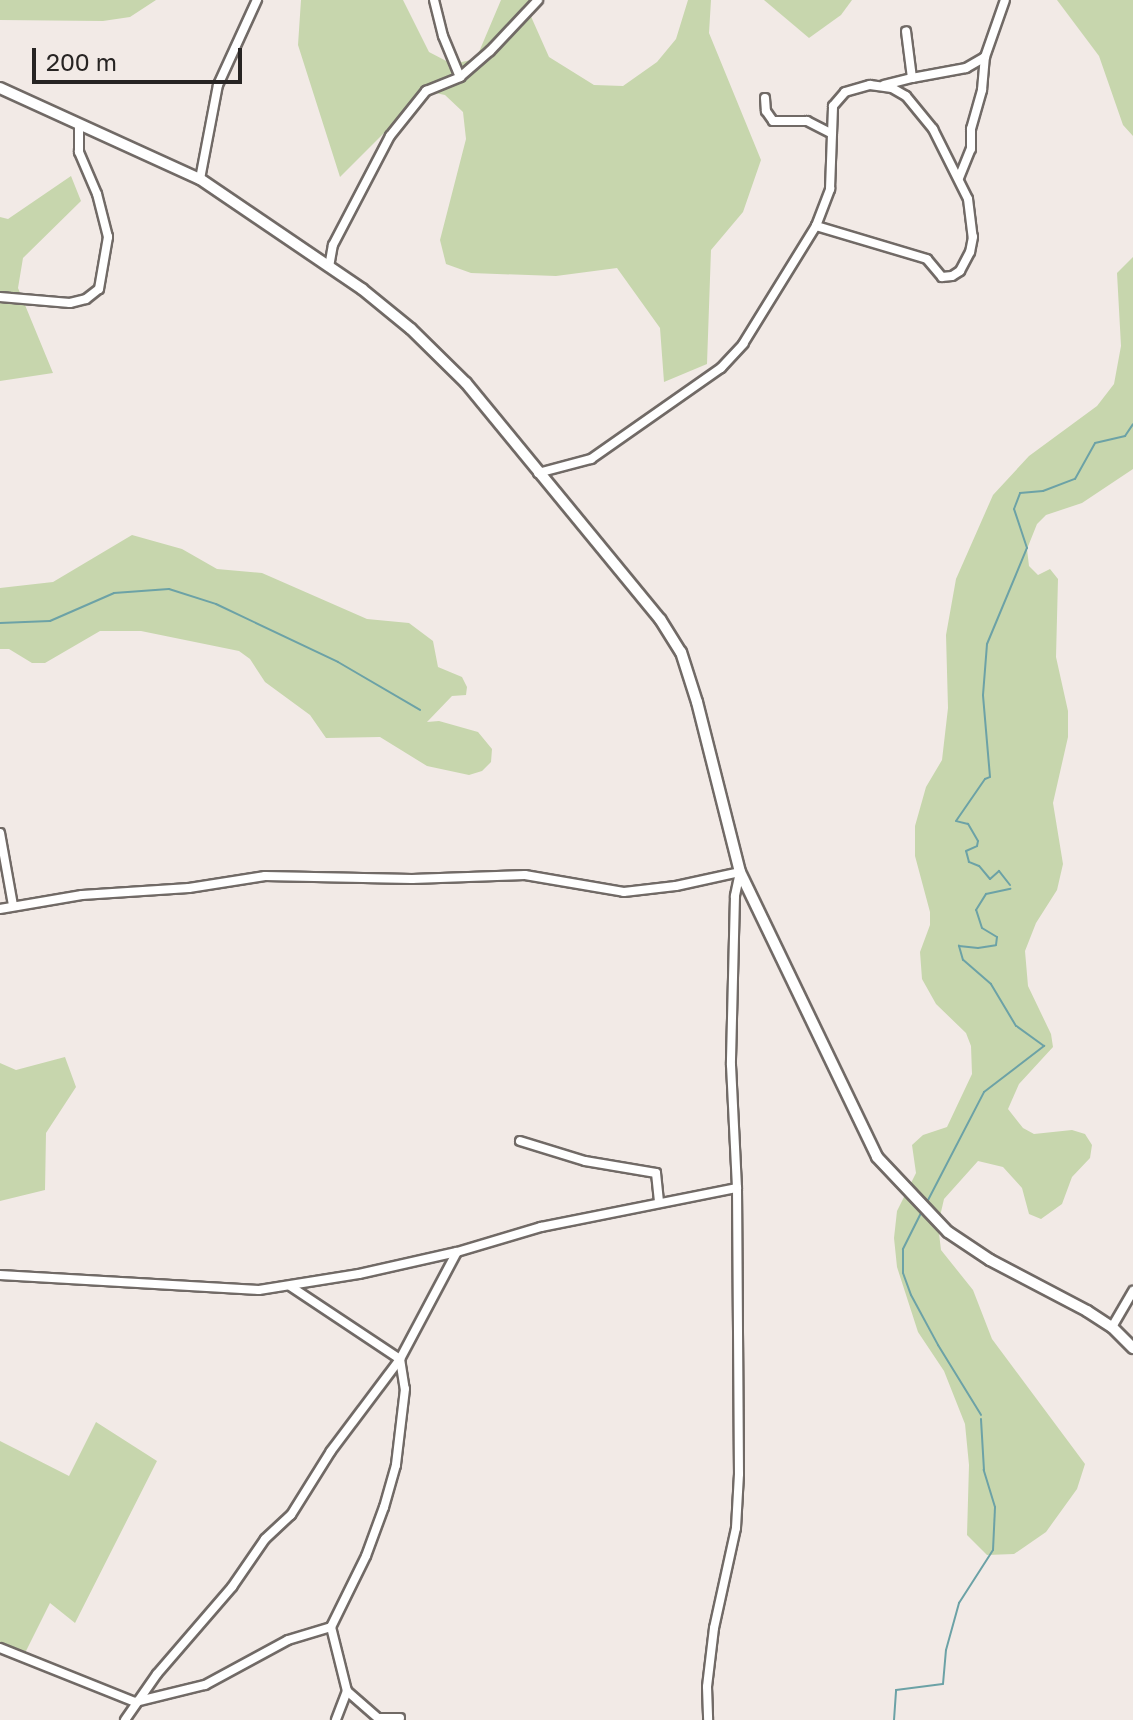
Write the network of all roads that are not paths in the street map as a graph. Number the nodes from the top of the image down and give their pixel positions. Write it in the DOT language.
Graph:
graph roads {
  1 [pos="257,0"];
  2 [pos="434,0"];
  3 [pos="538,0"];
  4 [pos="1005,0"];
  5 [pos="906,31"];
  6 [pos="985,57"];
  7 [pos="460,77"];
  8 [pos="912,78"];
  9 [pos="883,85"];
  10 [pos="0,88"];
  11 [pos="765,98"];
  12 [pos="79,126"];
  13 [pos="832,134"];
  14 [pos="959,178"];
  15 [pos="200,179"];
  16 [pos="816,226"];
  17 [pos="329,267"];
  18 [pos="0,297"];
  19 [pos="538,473"];
  20 [pos="0,833"];
  21 [pos="740,872"];
  22 [pos="13,905"];
  23 [pos="0,909"];
  24 [pos="520,1141"];
  25 [pos="737,1188"];
  26 [pos="659,1203"];
  27 [pos="457,1252"];
  28 [pos="0,1275"];
  29 [pos="289,1286"];
  30 [pos="1133,1291"];
  31 [pos="1112,1327"];
  32 [pos="1133,1348"];
  33 [pos="400,1359"];
  34 [pos="331,1627"];
  35 [pos="0,1648"];
  36 [pos="347,1691"];
  37 [pos="133,1706"];
  38 [pos="400,1718"];
  39 [pos="125,1720"];
  40 [pos="336,1720"];
  41 [pos="708,1720"];
  1 -- 15 [label="street"];
  2 -- 7 [label="street"];
  3 -- 7 [label="street"];
  4 -- 6 [label="street"];
  5 -- 8 [label="street"];
  6 -- 8 [label="street"];
  6 -- 14 [label="street"];
  7 -- 17 [label="street"];
  8 -- 9 [label="street"];
  9 -- 13 [label="street"];
  9 -- 14 [label="street"];
  10 -- 12 [label="street"];
  11 -- 13 [label="street"];
  12 -- 15 [label="street"];
  12 -- 18 [label="street"];
  13 -- 16 [label="street"];
  14 -- 16 [label="street"];
  15 -- 17 [label="street"];
  16 -- 19 [label="street"];
  17 -- 19 [label="street"];
  19 -- 21 [label="street"];
  20 -- 22 [label="street"];
  21 -- 22 [label="street"];
  21 -- 25 [label="street"];
  21 -- 31 [label="street"];
  22 -- 23 [label="street"];
  24 -- 26 [label="street"];
  25 -- 26 [label="street"];
  25 -- 41 [label="street"];
  26 -- 27 [label="street"];
  27 -- 29 [label="street"];
  27 -- 33 [label="street"];
  28 -- 29 [label="street"];
  29 -- 33 [label="street"];
  30 -- 31 [label="street"];
  31 -- 32 [label="street"];
  33 -- 34 [label="street"];
  33 -- 37 [label="street"];
  34 -- 36 [label="street"];
  34 -- 37 [label="street"];
  35 -- 37 [label="street"];
  36 -- 38 [label="street"];
  36 -- 40 [label="street"];
  37 -- 39 [label="street"];
}
